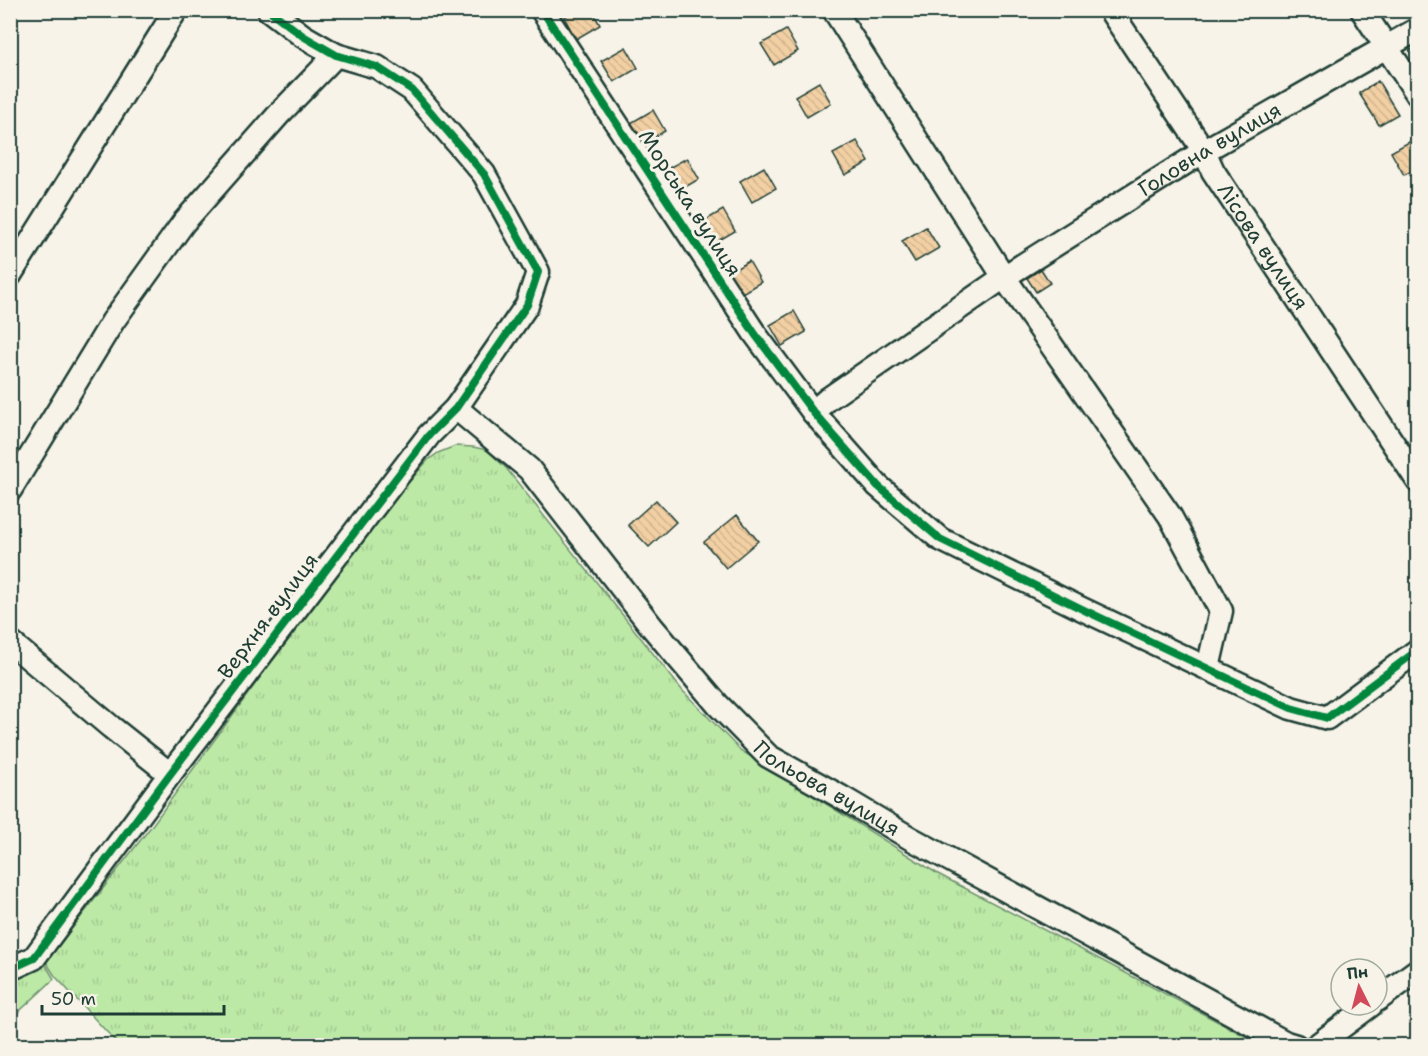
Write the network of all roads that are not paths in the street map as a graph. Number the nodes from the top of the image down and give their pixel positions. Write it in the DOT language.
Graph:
graph roads {
  1 [pos="176,10"];
  2 [pos="270,10"];
  3 [pos="542,10"];
  4 [pos="834,10"];
  5 [pos="1110,10"];
  6 [pos="1362,10"];
  7 [pos="1418,28"];
  8 [pos="1385,46"];
  9 [pos="336,55"];
  10 [pos="1418,95"];
  11 [pos="1204,152"];
  12 [pos="10,275"];
  13 [pos="1004,277"];
  14 [pos="456,408"];
  15 [pos="813,412"];
  16 [pos="1418,481"];
  17 [pos="10,490"];
  18 [pos="10,642"];
  19 [pos="1418,650"];
  20 [pos="1208,668"];
  21 [pos="170,774"];
  22 [pos="10,969"];
  23 [pos="1418,970"];
  24 [pos="1389,991"];
  25 [pos="1355,1017"];
  26 [pos="1296,1046"];
  27 [pos="1316,1046"];
  1 -- 12 [label="street"];
  2 -- 9 [label="street"];
  3 -- 15 [label="street, Морська вулиця"];
  4 -- 13 [label="street"];
  5 -- 11 [label="street, Лісова вулиця"];
  6 -- 8 [label="street"];
  7 -- 8 [label="street, Головна вулиця"];
  8 -- 10 [label="street"];
  8 -- 11 [label="street, Головна вулиця"];
  9 -- 14 [label="street, Верхня вулиця"];
  9 -- 17 [label="street"];
  11 -- 13 [label="street, Головна вулиця"];
  11 -- 16 [label="street, Лісова вулиця"];
  13 -- 15 [label="street, Головна вулиця"];
  13 -- 20 [label="street"];
  14 -- 21 [label="street, Верхня вулиця"];
  14 -- 26 [label="street, Польова вулиця"];
  15 -- 20 [label="street, Морська вулиця"];
  18 -- 21 [label="street"];
  19 -- 20 [label="street, Морська вулиця"];
  21 -- 22 [label="street, Верхня вулиця"];
  23 -- 24 [label="street"];
  25 -- 27 [label="street"];
}
